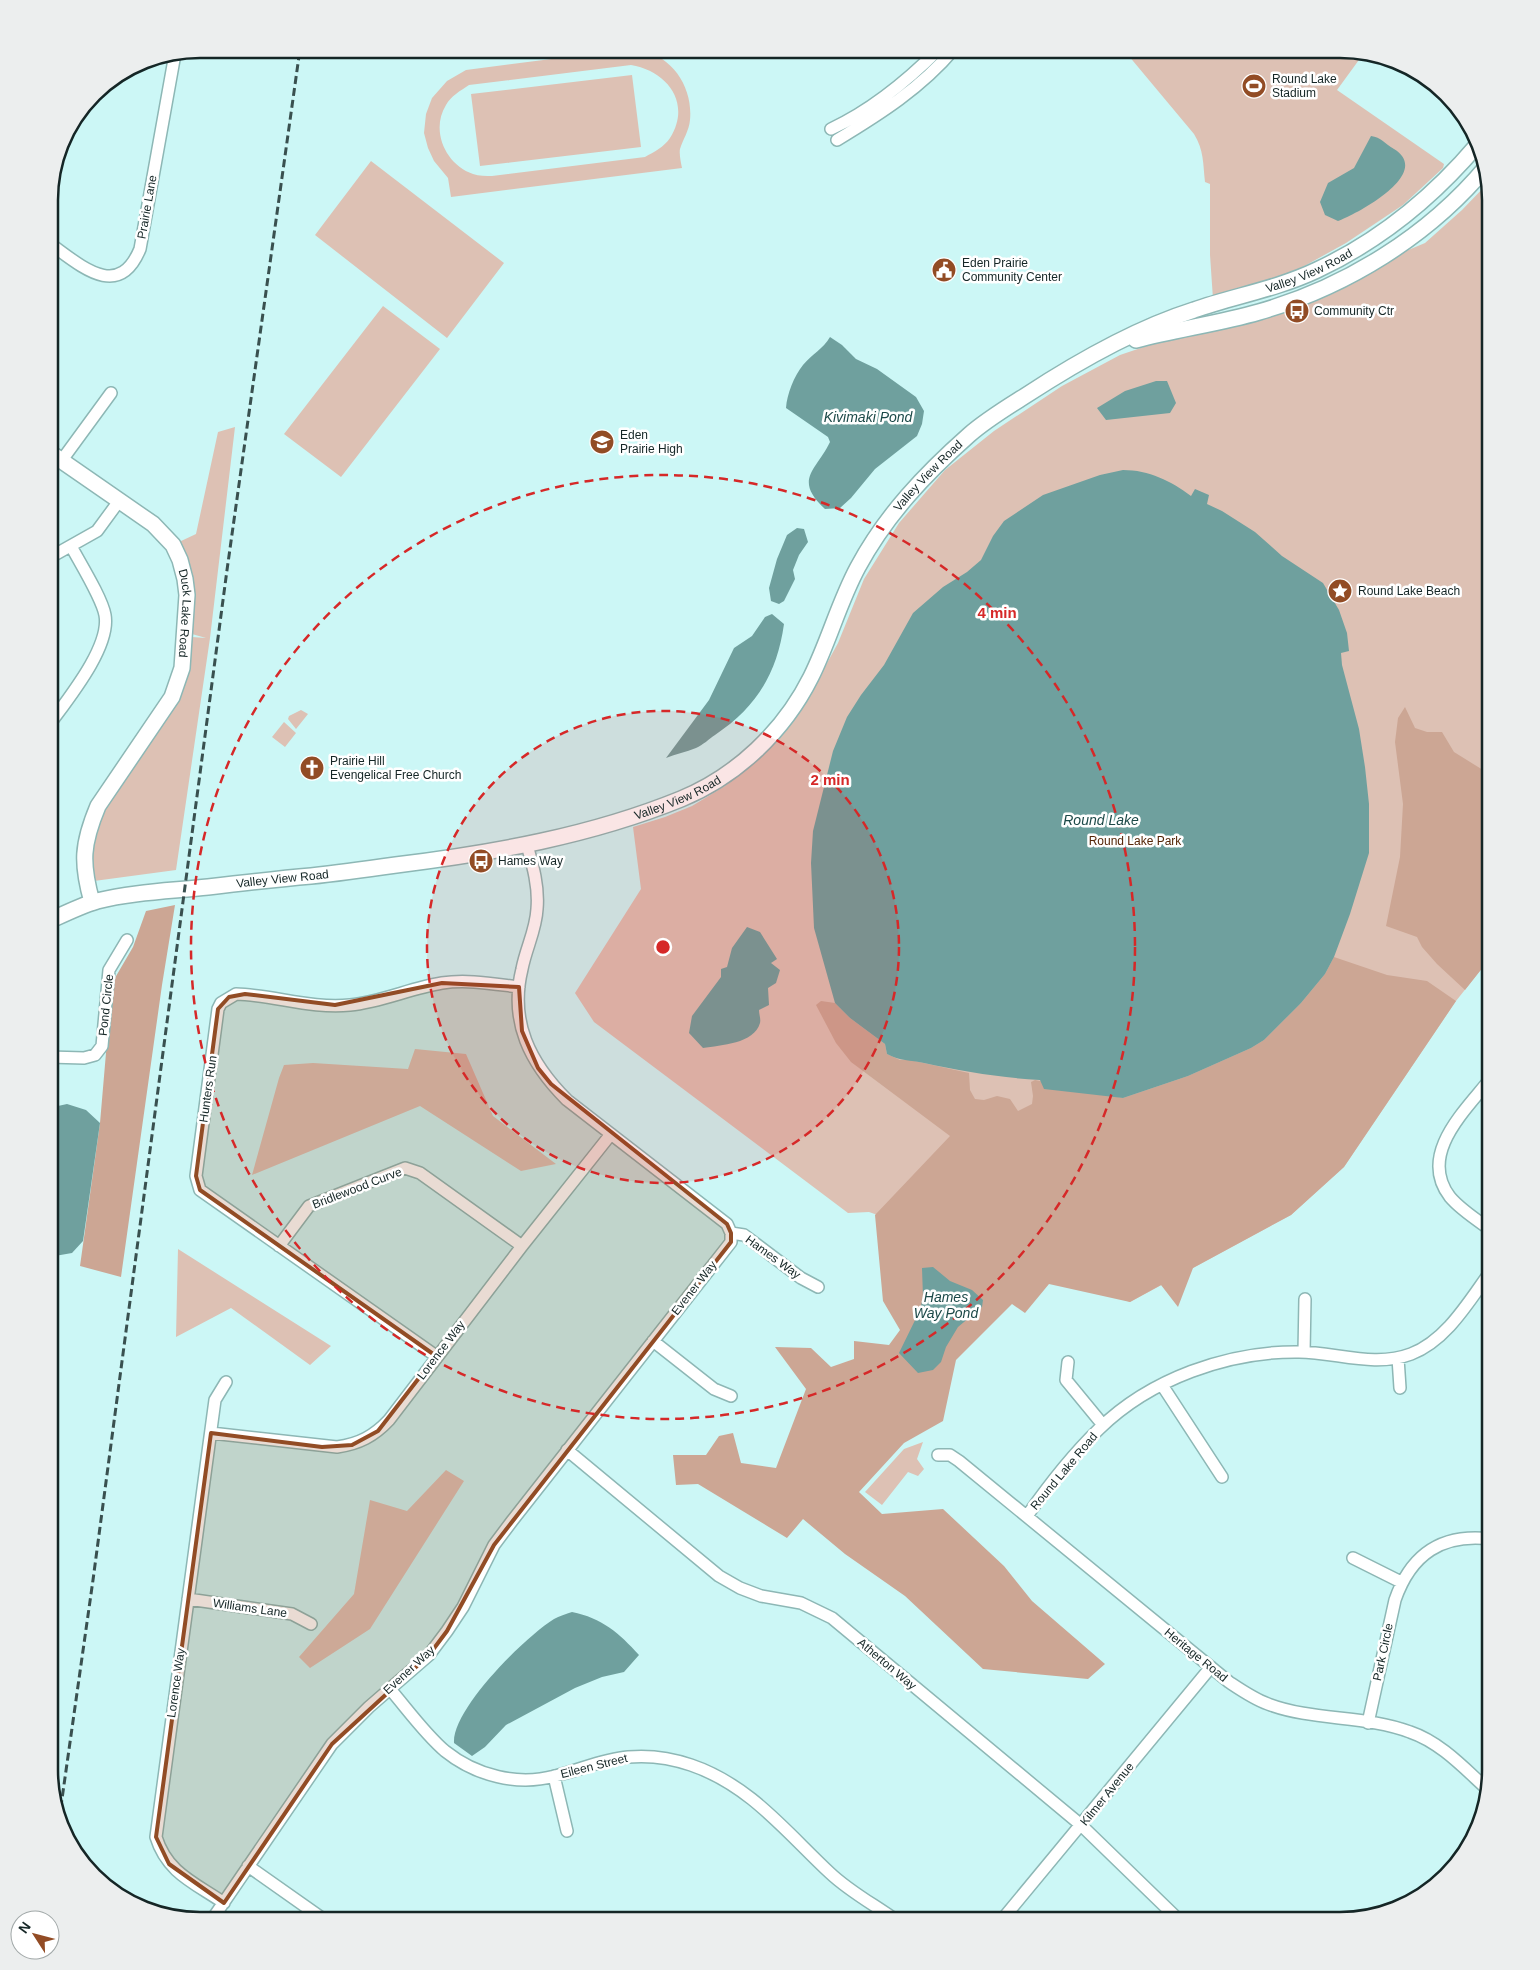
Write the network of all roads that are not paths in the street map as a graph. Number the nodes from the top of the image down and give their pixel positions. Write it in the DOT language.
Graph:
graph roads {
  1 [pos="929,58"];
  2 [pos="946,58"];
  3 [pos="174,60"];
  4 [pos="831,129"];
  5 [pos="837,140"];
  6 [pos="1473,149"];
  7 [pos="1480,173"];
  8 [pos="58,249"];
  9 [pos="1110,347"];
  10 [pos="111,393"];
  11 [pos="58,453"];
  12 [pos="58,458"];
  13 [pos="119,501"];
  14 [pos="71,546"];
  15 [pos="58,553"];
  16 [pos="58,712"];
  17 [pos="527,845"];
  18 [pos="92,902"];
  19 [pos="58,917"];
  20 [pos="127,940"];
  21 [pos="519,986"];
  22 [pos="58,1057"];
  23 [pos="1482,1090"];
  24 [pos="611,1134"];
  25 [pos="1482,1223"];
  26 [pos="732,1232"];
  27 [pos="279,1246"];
  28 [pos="522,1246"];
  29 [pos="1482,1283"];
  30 [pos="818,1287"];
  31 [pos="1305,1299"];
  32 [pos="652,1341"];
  33 [pos="1304,1352"];
  34 [pos="436,1356"];
  35 [pos="1398,1358"];
  36 [pos="1068,1362"];
  37 [pos="226,1382"];
  38 [pos="1162,1385"];
  39 [pos="1400,1388"];
  40 [pos="732,1396"];
  41 [pos="1103,1426"];
  42 [pos="212,1433"];
  43 [pos="567,1450"];
  44 [pos="938,1455"];
  45 [pos="1222,1477"];
  46 [pos="1027,1516"];
  47 [pos="1482,1539"];
  48 [pos="1353,1558"];
  49 [pos="1401,1582"];
  50 [pos="188,1599"];
  51 [pos="311,1624"];
  52 [pos="1212,1667"];
  53 [pos="390,1689"];
  54 [pos="1368,1723"];
  55 [pos="554,1776"];
  56 [pos="1481,1784"];
  57 [pos="1081,1825"];
  58 [pos="566,1831"];
  59 [pos="248,1866"];
  60 [pos="224,1903"];
  61 [pos="218,1912"];
  62 [pos="313,1912"];
  63 [pos="884,1912"];
  64 [pos="1009,1912"];
  65 [pos="1171,1912"];
  1 -- 4 [label="street"];
  2 -- 5 [label="street"];
  3 -- 8 [label="street, Prairie Lane"];
  6 -- 9 [label="street, Valley View Road"];
  7 -- 9 [label="street, Valley View Road"];
  9 -- 17 [label="street, Valley View Road"];
  10 -- 11 [label="street"];
  12 -- 13 [label="street, Duck Lake Road"];
  13 -- 14 [label="street"];
  13 -- 18 [label="street, Duck Lake Road"];
  14 -- 15 [label="street"];
  14 -- 16 [label="street"];
  17 -- 18 [label="street, Valley View Road"];
  17 -- 21 [label="street, Hames Way"];
  18 -- 19 [label="street, Valley View Road"];
  20 -- 22 [label="street, Pond Circle"];
  21 -- 24 [label="street, Hames Way"];
  21 -- 27 [label="street, Hunters Run"];
  23 -- 25 [label="street"];
  24 -- 26 [label="street, Hames Way"];
  24 -- 28 [label="street, Lorence Way"];
  26 -- 30 [label="street, Hames Way"];
  26 -- 32 [label="street, Evener Way"];
  27 -- 28 [label="street, Bridlewood Curve"];
  27 -- 34 [label="street, Hunters Run"];
  28 -- 34 [label="street, Lorence Way"];
  29 -- 35 [label="street, Round Lake Road"];
  31 -- 33 [label="street"];
  32 -- 40 [label="street"];
  32 -- 43 [label="street, Evener Way"];
  33 -- 35 [label="street, Round Lake Road"];
  33 -- 38 [label="street, Round Lake Road"];
  34 -- 42 [label="street, Lorence Way"];
  35 -- 39 [label="street"];
  36 -- 41 [label="street, Round Lake Road"];
  37 -- 42 [label="street, Lorence Way"];
  38 -- 41 [label="street, Round Lake Road"];
  38 -- 45 [label="street"];
  41 -- 46 [label="street, Round Lake Road"];
  42 -- 50 [label="street, Lorence Way"];
  43 -- 53 [label="street, Evener Way"];
  43 -- 57 [label="street, Atherton Way"];
  44 -- 46 [label="street, Heritage Road"];
  46 -- 52 [label="street, Heritage Road"];
  47 -- 49 [label="street, Park Circle"];
  48 -- 49 [label="street"];
  49 -- 54 [label="street, Park Circle"];
  50 -- 51 [label="street, Williams Lane"];
  50 -- 60 [label="street, Lorence Way"];
  52 -- 54 [label="street, Heritage Road"];
  52 -- 57 [label="street, Kilmer Avenue"];
  53 -- 55 [label="street, Eileen Street"];
  53 -- 59 [label="street, Evener Way"];
  54 -- 56 [label="street, Heritage Road"];
  55 -- 58 [label="street"];
  55 -- 63 [label="street, Eileen Street"];
  57 -- 64 [label="street, Kilmer Avenue"];
  57 -- 65 [label="street, Atherton Way"];
  59 -- 60 [label="street, Evener Way"];
  59 -- 62 [label="street"];
  60 -- 61 [label="street, Evener Way"];
}
